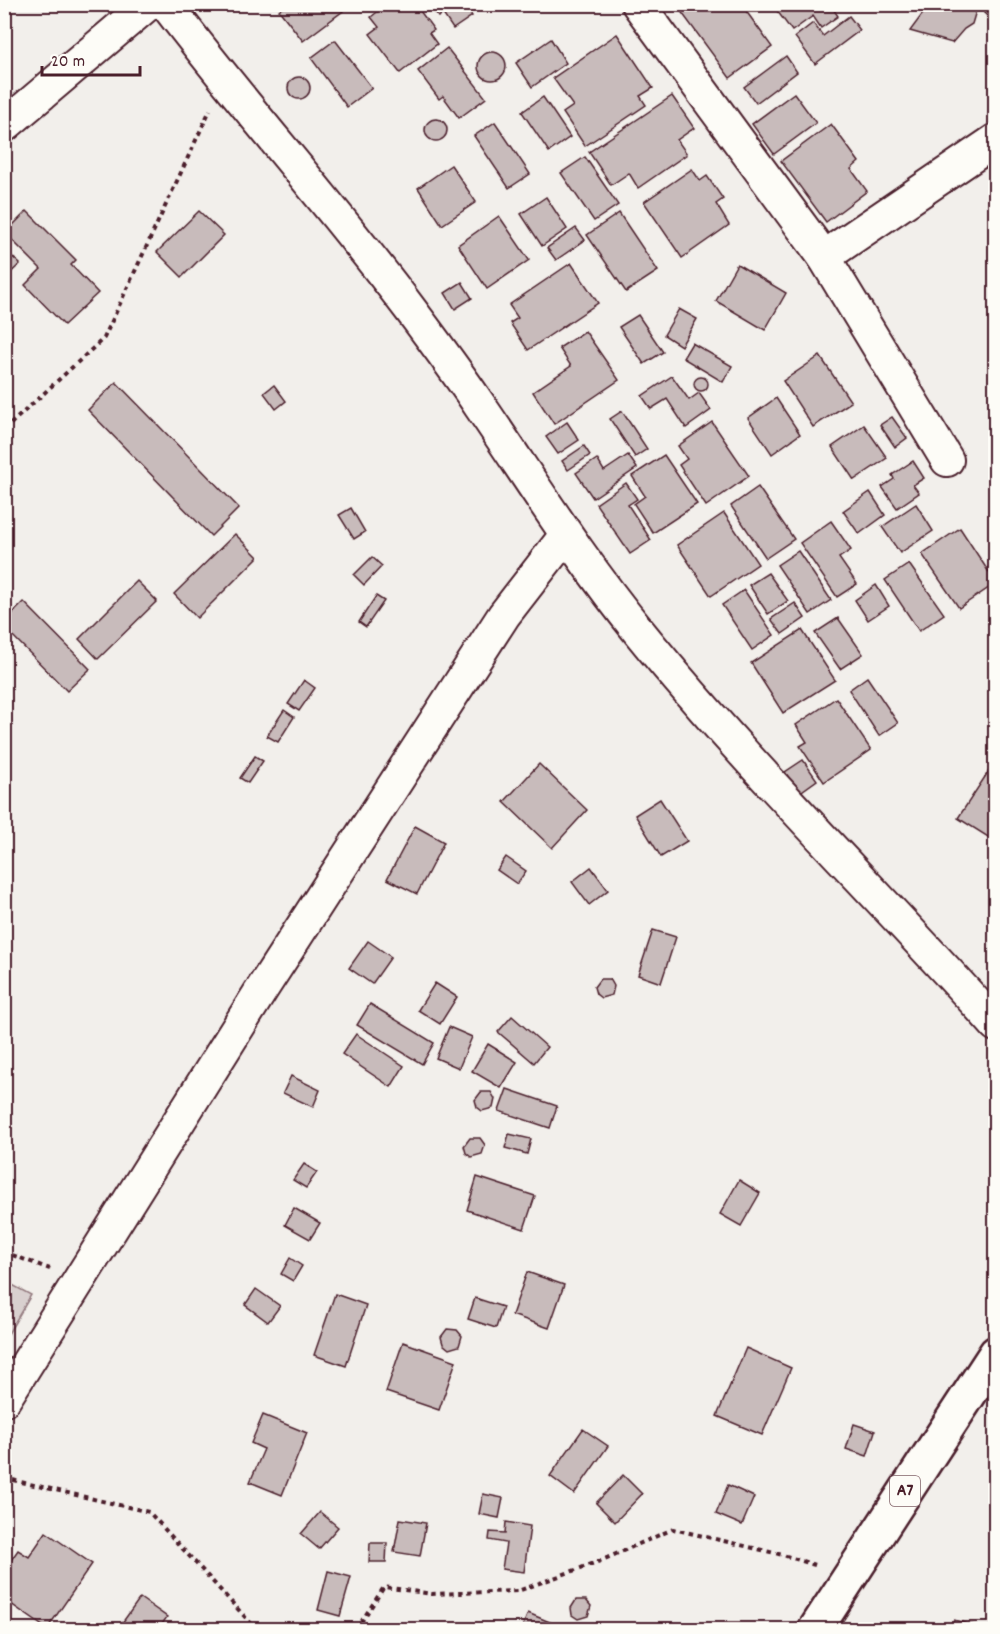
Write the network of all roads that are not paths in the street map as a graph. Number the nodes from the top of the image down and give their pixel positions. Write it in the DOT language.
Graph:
graph roads {
  1 [pos="148,4"];
  2 [pos="166,4"];
  3 [pos="638,4"];
  4 [pos="4,126"];
  5 [pos="996,140"];
  6 [pos="824,257"];
  7 [pos="947,460"];
  8 [pos="566,535"];
  9 [pos="996,1025"];
  10 [pos="996,1353"];
  11 [pos="4,1400"];
  12 [pos="815,1629"];
  1 -- 4 [label="street"];
  2 -- 8 [label="street"];
  3 -- 6 [label="street"];
  5 -- 6 [label="street"];
  6 -- 7 [label="street"];
  8 -- 9 [label="street"];
  8 -- 11 [label="street"];
  10 -- 12 [label="main road, A7"];
}
